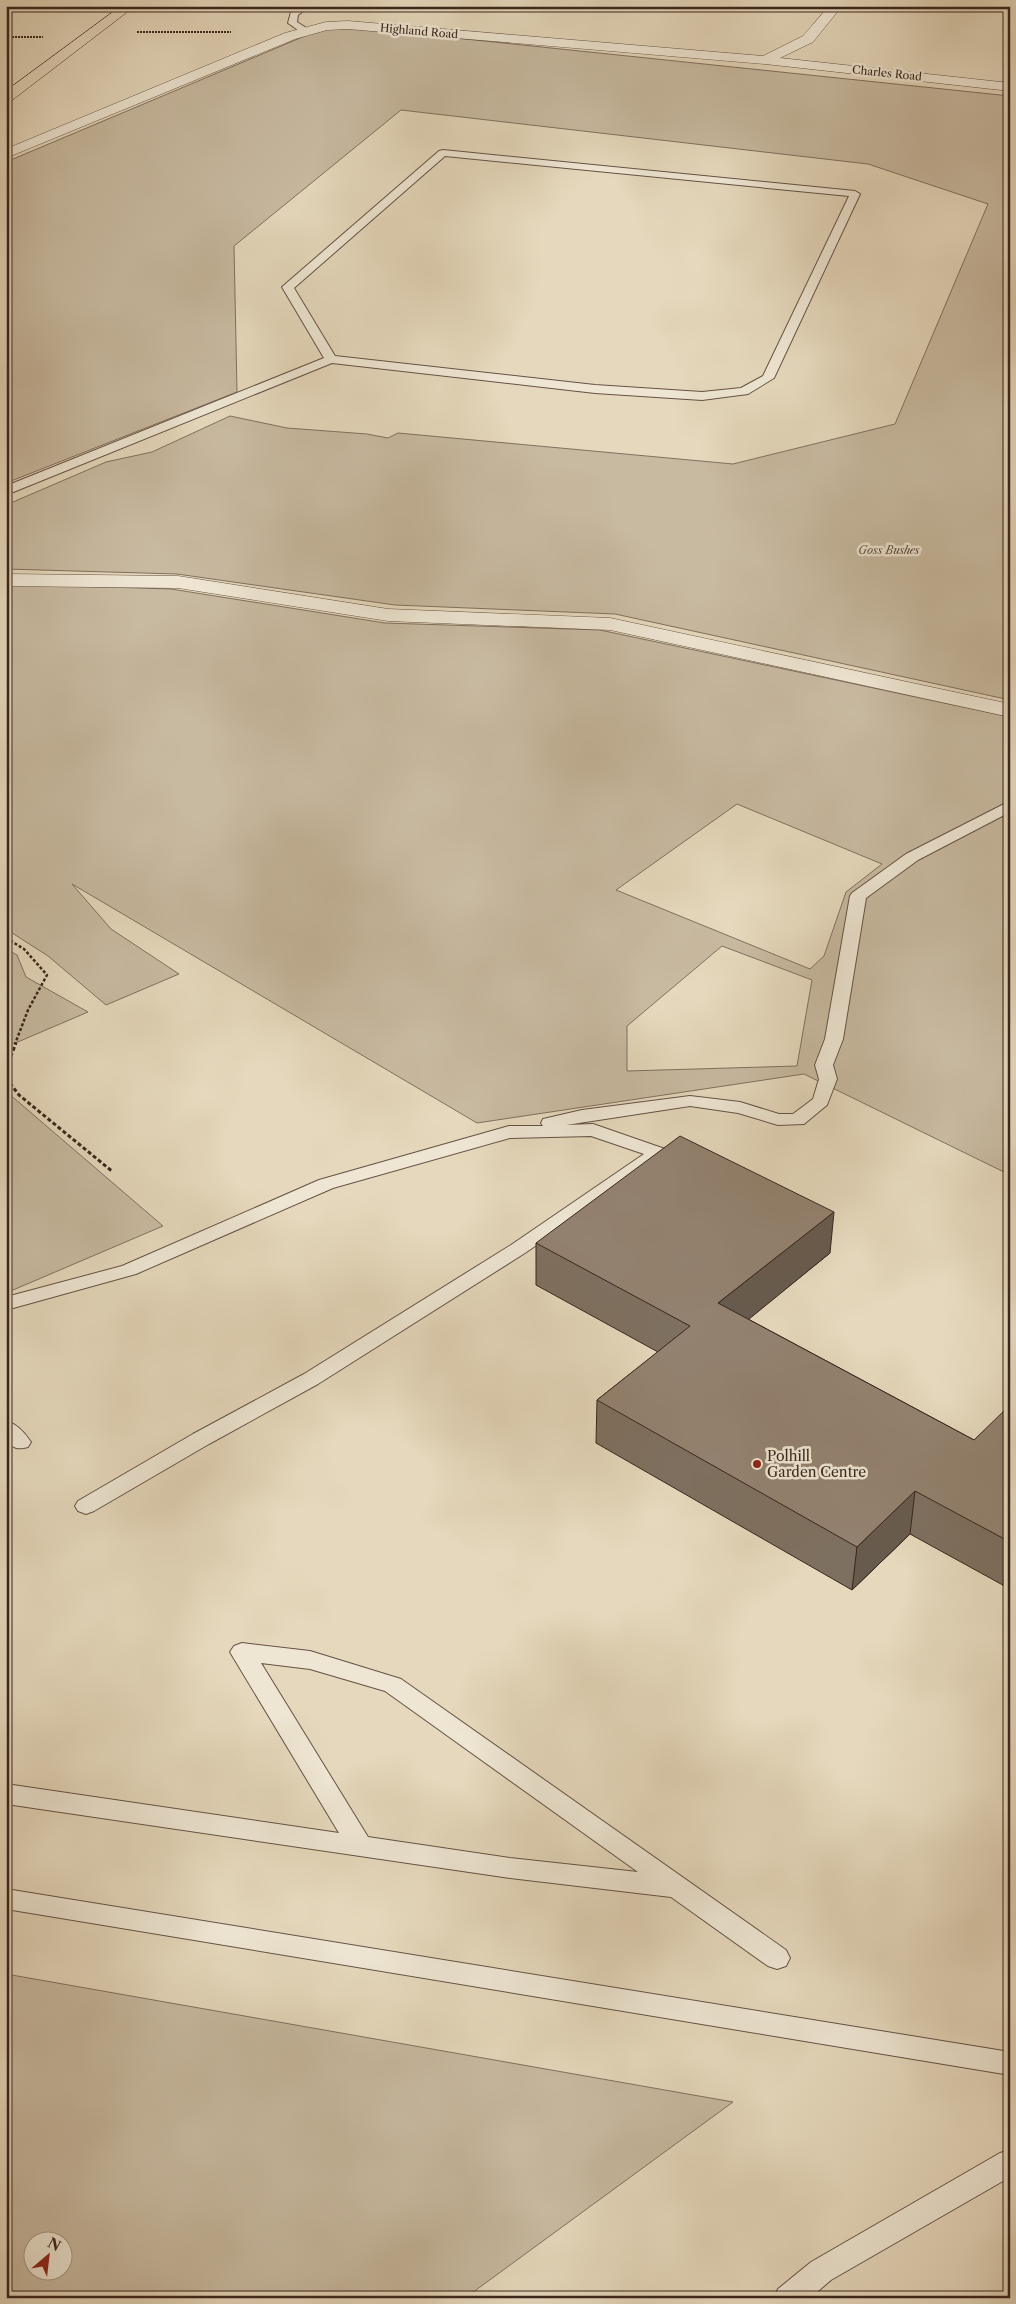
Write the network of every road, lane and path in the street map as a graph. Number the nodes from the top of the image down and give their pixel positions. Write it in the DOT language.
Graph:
graph roads {
  1 [pos="129,6"];
  2 [pos="306,6"];
  3 [pos="836,6"];
  4 [pos="305,30"];
  5 [pos="137,32"];
  6 [pos="239,32"];
  7 [pos="765,60"];
  8 [pos="1010,87"];
  9 [pos="6,98"];
  10 [pos="6,154"];
  11 [pos="331,359"];
  12 [pos="6,491"];
  13 [pos="6,580"];
  14 [pos="1010,711"];
  15 [pos="1010,806"];
  16 [pos="6,938"];
  17 [pos="6,1069"];
  18 [pos="6,1078"];
  19 [pos="509,1132"];
  20 [pos="113,1172"];
  21 [pos="8,1303"];
  22 [pos="6,1428"];
  23 [pos="6,1442"];
  24 [pos="86,1506"];
  25 [pos="6,1794"];
  26 [pos="360,1846"];
  27 [pos="677,1887"];
  28 [pos="6,1899"];
  29 [pos="777,1958"];
  30 [pos="1010,2064"];
  31 [pos="1010,2162"];
  32 [pos="788,2298"];
  1 -- 9 [label="main road"];
  2 -- 4 [label="lane"];
  3 -- 7 [label="street"];
  4 -- 7 [label="street, Highland Road"];
  4 -- 10 [label="street, Highland Road"];
  5 -- 6 [label="path"];
  7 -- 8 [label="street, Charles Road"];
  11 -- 11 [label="lane"];
  11 -- 12 [label="lane"];
  13 -- 14 [label="street"];
  15 -- 19 [label="lane"];
  16 -- 17 [label="path"];
  18 -- 20 [label="path"];
  19 -- 21 [label="lane"];
  19 -- 24 [label="lane"];
  22 -- 23 [label="lane"];
  25 -- 26 [label="lane"];
  26 -- 27 [label="lane"];
  26 -- 27 [label="lane"];
  27 -- 29 [label="lane"];
  28 -- 30 [label="lane"];
  31 -- 32 [label="lane"];
}
